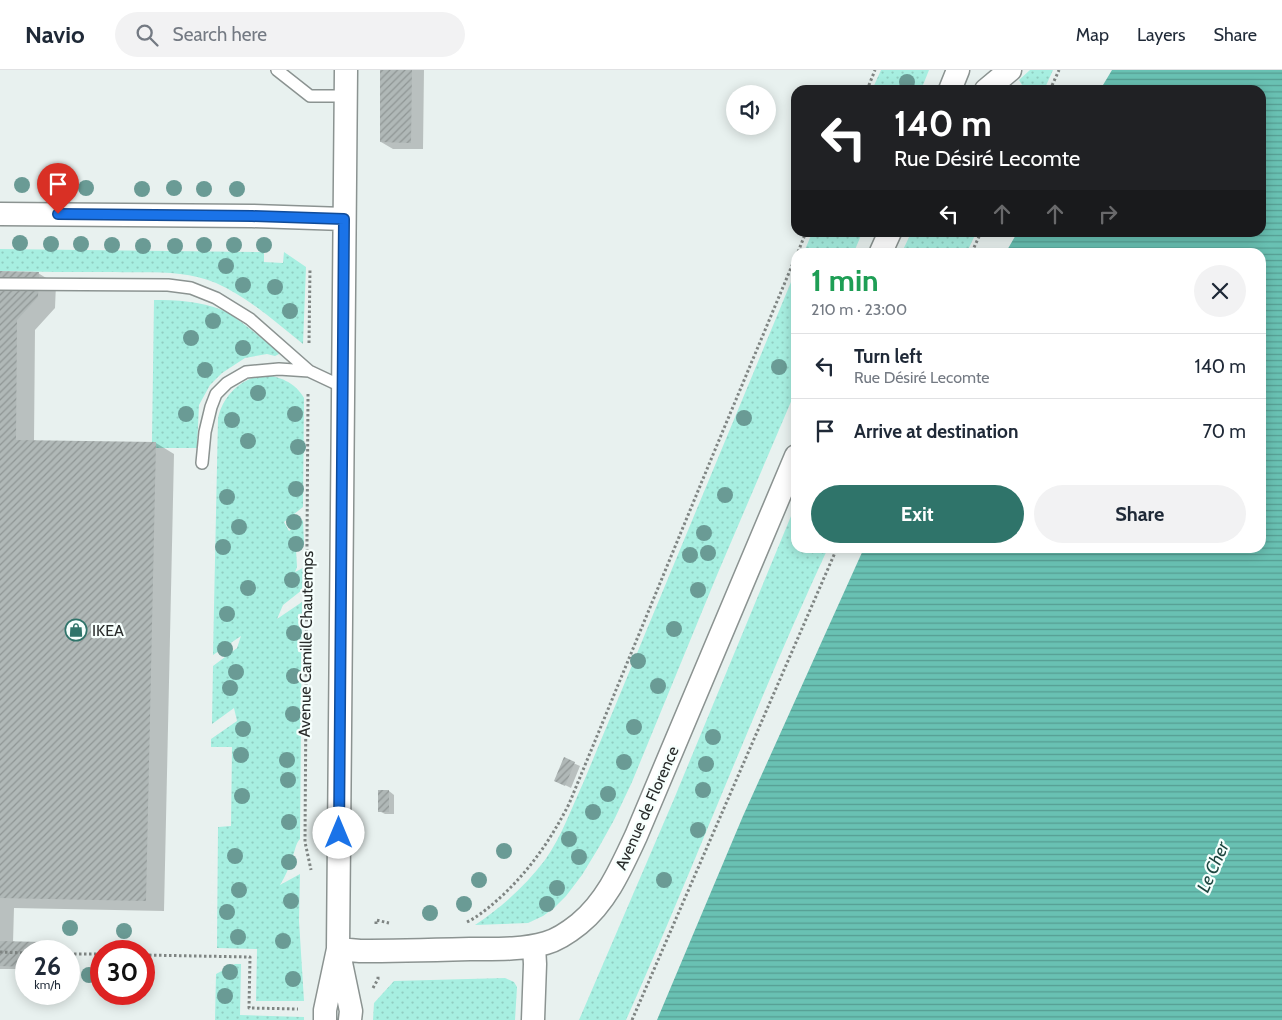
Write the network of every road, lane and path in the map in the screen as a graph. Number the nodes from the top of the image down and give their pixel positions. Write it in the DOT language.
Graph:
graph roads {
  1 [pos="277,70"];
  2 [pos="346,70"];
  3 [pos="875,70"];
  4 [pos="958,70"];
  5 [pos="1010,70"];
  6 [pos="1059,70"];
  7 [pos="869,85"];
  8 [pos="952,85"];
  9 [pos="992,85"];
  10 [pos="1052,85"];
  11 [pos="345,96"];
  12 [pos="0,214"];
  13 [pos="344,219"];
  14 [pos="310,268"];
  15 [pos="791,268"];
  16 [pos="0,284"];
  17 [pos="309,371"];
  18 [pos="343,387"];
  19 [pos="202,463"];
  20 [pos="791,468"];
  21 [pos="836,553"];
  22 [pos="313,879"];
  23 [pos="460,925"];
  24 [pos="534,946"];
  25 [pos="338,949"];
  26 [pos="0,952"];
  27 [pos="15,953"];
  28 [pos="155,955"];
  29 [pos="304,1009"];
  30 [pos="325,1020"];
  31 [pos="350,1020"];
  32 [pos="533,1020"];
  33 [pos="632,1020"];
  1 -- 11 [label="lane"];
  2 -- 11 [label="street, Avenue Camille Chautemps"];
  3 -- 7 [label="path"];
  4 -- 8 [label="street"];
  5 -- 9 [label="street"];
  6 -- 10 [label="path"];
  11 -- 13 [label="street, Avenue Camille Chautemps"];
  12 -- 13 [label="street"];
  13 -- 18 [label="street, Avenue Camille Chautemps"];
  14 -- 17 [label="path, Avenue Camille Chautemps"];
  15 -- 23 [label="path"];
  16 -- 17 [label="lane"];
  17 -- 18 [label="lane"];
  17 -- 19 [label="lane"];
  17 -- 22 [label="path, Avenue Camille Chautemps"];
  18 -- 25 [label="street, Avenue Camille Chautemps"];
  20 -- 24 [label="street, Avenue de Florence"];
  21 -- 33 [label="path"];
  24 -- 25 [label="street, Avenue de Florence"];
  24 -- 32 [label="street"];
  25 -- 30 [label="street, Avenue Camille Chautemps"];
  25 -- 31 [label="street, Avenue Camille Chautemps"];
  26 -- 27 [label="path"];
  28 -- 29 [label="path"];
}
